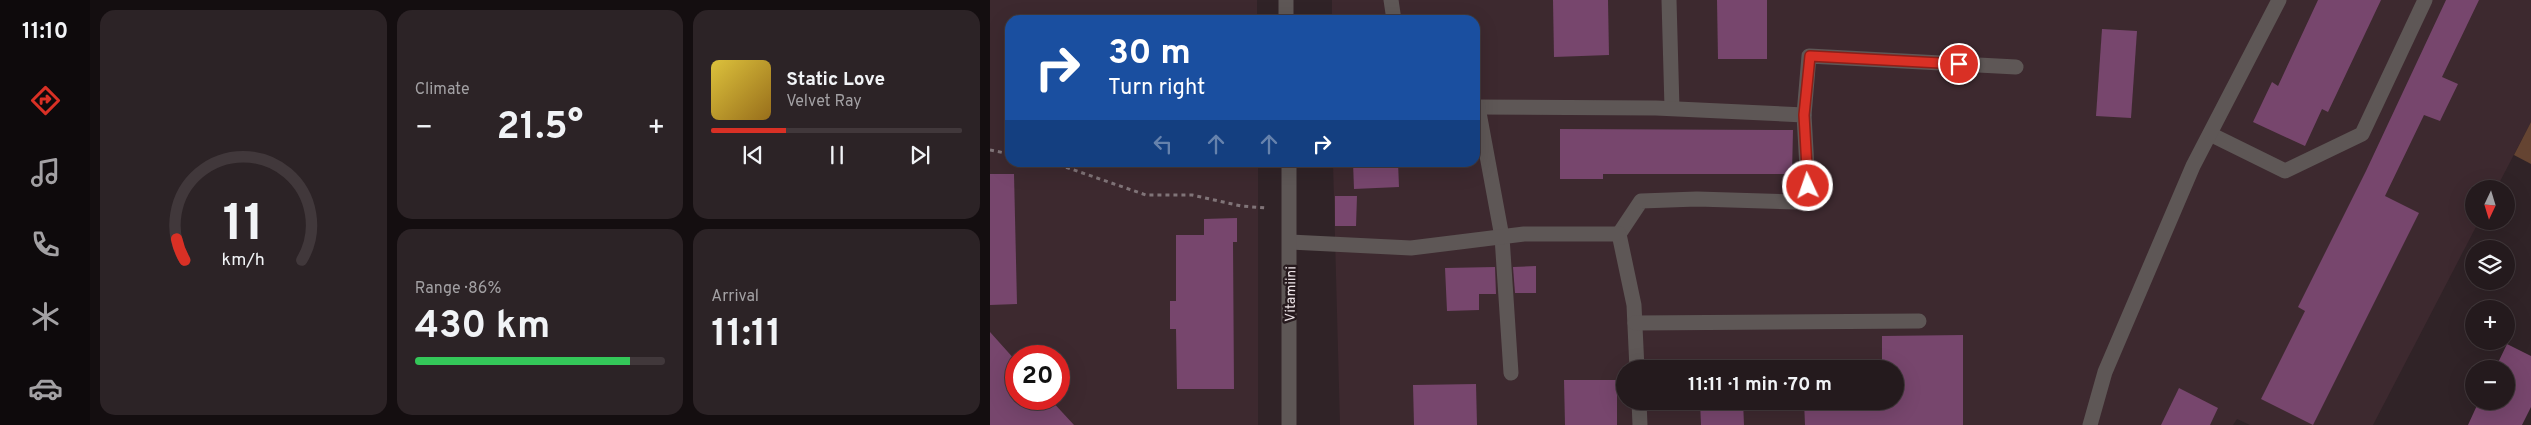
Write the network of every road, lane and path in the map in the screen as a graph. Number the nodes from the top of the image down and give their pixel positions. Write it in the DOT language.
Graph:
graph roads {
  1 [pos="1286,0"];
  2 [pos="1391,0"];
  3 [pos="1669,0"];
  4 [pos="2279,0"];
  5 [pos="2425,0"];
  6 [pos="1286,15"];
  7 [pos="1393,15"];
  8 [pos="2016,67"];
  9 [pos="1480,107"];
  10 [pos="1672,108"];
  11 [pos="1804,115"];
  12 [pos="1480,123"];
  13 [pos="2210,134"];
  14 [pos="990,150"];
  15 [pos="1005,153"];
  16 [pos="1065,167"];
  17 [pos="1289,167"];
  18 [pos="1290,210"];
  19 [pos="1619,234"];
  20 [pos="1502,237"];
  21 [pos="1290,242"];
  22 [pos="1920,321"];
  23 [pos="1635,323"];
  24 [pos="1637,360"];
  25 [pos="1511,373"];
  26 [pos="1639,410"];
  27 [pos="1289,425"];
  28 [pos="1640,425"];
  29 [pos="2090,425"];
  1 -- 6 [label="street"];
  2 -- 7 [label="street"];
  3 -- 10 [label="street"];
  4 -- 13 [label="street"];
  5 -- 13 [label="street"];
  8 -- 11 [label="street"];
  9 -- 10 [label="street"];
  10 -- 11 [label="street"];
  11 -- 19 [label="street"];
  12 -- 20 [label="street"];
  13 -- 29 [label="street"];
  14 -- 15 [label="path"];
  16 -- 18 [label="path"];
  17 -- 18 [label="street, Vitamiini"];
  18 -- 21 [label="street, Vitamiini"];
  19 -- 20 [label="street"];
  19 -- 23 [label="street"];
  20 -- 21 [label="street"];
  20 -- 25 [label="street"];
  21 -- 27 [label="street, Vitamiini"];
  22 -- 23 [label="street"];
  23 -- 24 [label="street"];
  26 -- 28 [label="street"];
}
